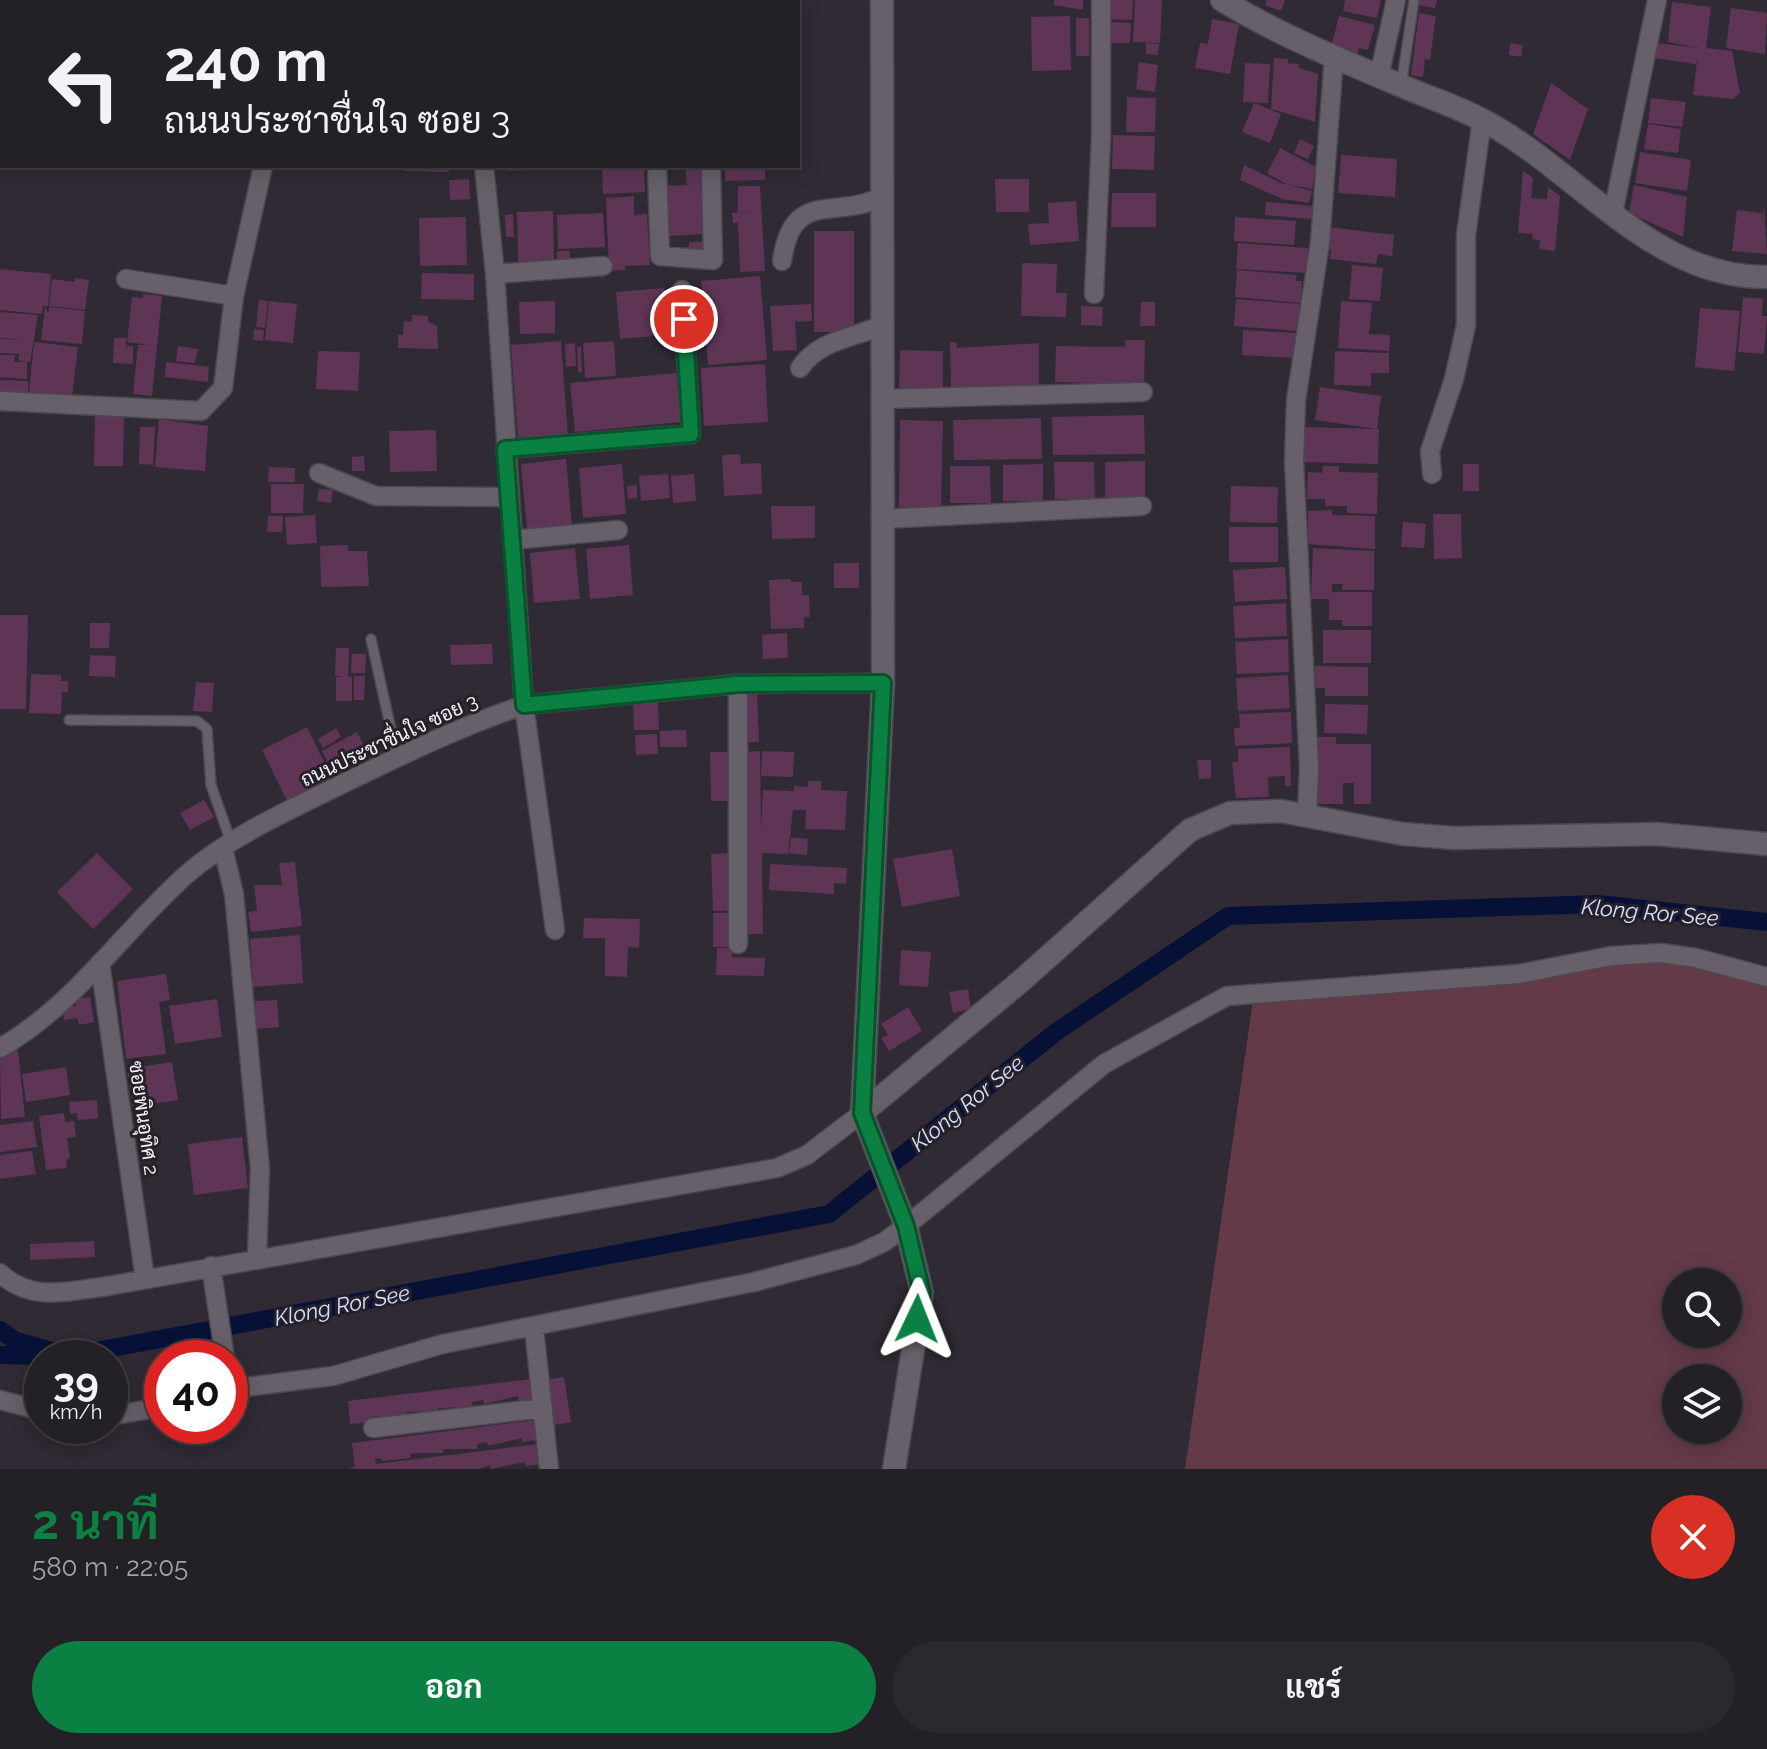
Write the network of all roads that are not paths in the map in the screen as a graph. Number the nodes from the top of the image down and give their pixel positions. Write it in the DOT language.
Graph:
graph roads {
  1 [pos="882,0"];
  2 [pos="1101,0"];
  3 [pos="1222,0"];
  4 [pos="1396,0"];
  5 [pos="1414,0"];
  6 [pos="1657,0"];
  7 [pos="1246,6"];
  8 [pos="1334,57"];
  9 [pos="1379,76"];
  10 [pos="1401,86"];
  11 [pos="1482,120"];
  12 [pos="263,168"];
  13 [pos="484,168"];
  14 [pos="657,168"];
  15 [pos="711,168"];
  16 [pos="882,197"];
  17 [pos="1613,213"];
  18 [pos="782,261"];
  19 [pos="603,266"];
  20 [pos="495,274"];
  21 [pos="1767,277"];
  22 [pos="126,279"];
  23 [pos="682,290"];
  24 [pos="1094,294"];
  25 [pos="234,296"];
  26 [pos="882,325"];
  27 [pos="800,368"];
  28 [pos="1143,392"];
  29 [pos="882,399"];
  30 [pos="0,401"];
  31 [pos="505,449"];
  32 [pos="319,473"];
  33 [pos="1432,474"];
  34 [pos="508,497"];
  35 [pos="1142,506"];
  36 [pos="881,519"];
  37 [pos="618,530"];
  38 [pos="512,540"];
  39 [pos="371,639"];
  40 [pos="883,683"];
  41 [pos="738,684"];
  42 [pos="524,705"];
  43 [pos="69,720"];
  44 [pos="397,757"];
  45 [pos="1307,814"];
  46 [pos="1767,844"];
  47 [pos="227,845"];
  48 [pos="555,930"];
  49 [pos="738,944"];
  50 [pos="100,963"];
  51 [pos="1767,977"];
  52 [pos="0,1048"];
  53 [pos="864,1120"];
  54 [pos="903,1220"];
  55 [pos="257,1257"];
  56 [pos="211,1266"];
  57 [pos="0,1273"];
  58 [pos="145,1279"];
  59 [pos="534,1328"];
  60 [pos="222,1340"];
  61 [pos="248,1388"];
  62 [pos="0,1400"];
  63 [pos="24,1406"];
  64 [pos="543,1408"];
  65 [pos="373,1428"];
  66 [pos="549,1469"];
  67 [pos="894,1469"];
  1 -- 16 [label="street"];
  2 -- 24 [label="street"];
  3 -- 7 [label="street"];
  4 -- 9 [label="street"];
  5 -- 10 [label="lane"];
  6 -- 17 [label="street"];
  7 -- 8 [label="street"];
  8 -- 9 [label="street"];
  8 -- 45 [label="street"];
  9 -- 10 [label="street"];
  10 -- 11 [label="street"];
  11 -- 17 [label="street"];
  11 -- 33 [label="street"];
  12 -- 25 [label="street"];
  13 -- 20 [label="street"];
  14 -- 15 [label="street"];
  16 -- 18 [label="street"];
  16 -- 26 [label="street"];
  17 -- 21 [label="street"];
  19 -- 20 [label="street"];
  20 -- 31 [label="street"];
  22 -- 25 [label="street"];
  23 -- 31 [label="street"];
  25 -- 30 [label="street"];
  26 -- 27 [label="street"];
  26 -- 29 [label="street"];
  28 -- 29 [label="street"];
  29 -- 36 [label="street"];
  31 -- 34 [label="street"];
  32 -- 34 [label="street"];
  34 -- 38 [label="street"];
  35 -- 36 [label="street"];
  36 -- 40 [label="street"];
  37 -- 38 [label="street"];
  38 -- 42 [label="street"];
  39 -- 44 [label="lane"];
  40 -- 41 [label="street, ถนนประชาชื่นใจ ซอย 3"];
  40 -- 53 [label="street"];
  41 -- 42 [label="street, ถนนประชาชื่นใจ ซอย 3"];
  41 -- 49 [label="street"];
  42 -- 44 [label="street, ถนนประชาชื่นใจ ซอย 3"];
  42 -- 48 [label="street"];
  43 -- 47 [label="lane"];
  44 -- 47 [label="street, ถนนประชาชื่นใจ ซอย 3"];
  45 -- 46 [label="street"];
  45 -- 53 [label="street"];
  47 -- 50 [label="street, ถนนประชาชื่นใจ ซอย 3"];
  47 -- 55 [label="street"];
  50 -- 52 [label="street, ถนนประชาชื่นใจ ซอย 3"];
  50 -- 58 [label="street, ซอยพินอุทิศ 2"];
  51 -- 54 [label="street"];
  53 -- 54 [label="street"];
  53 -- 55 [label="street"];
  54 -- 59 [label="street"];
  54 -- 67 [label="street"];
  55 -- 56 [label="street"];
  56 -- 58 [label="street"];
  56 -- 60 [label="street"];
  57 -- 58 [label="street"];
  59 -- 61 [label="street"];
  59 -- 64 [label="street"];
  62 -- 63 [label="street"];
  64 -- 65 [label="street"];
  64 -- 66 [label="street"];
}
